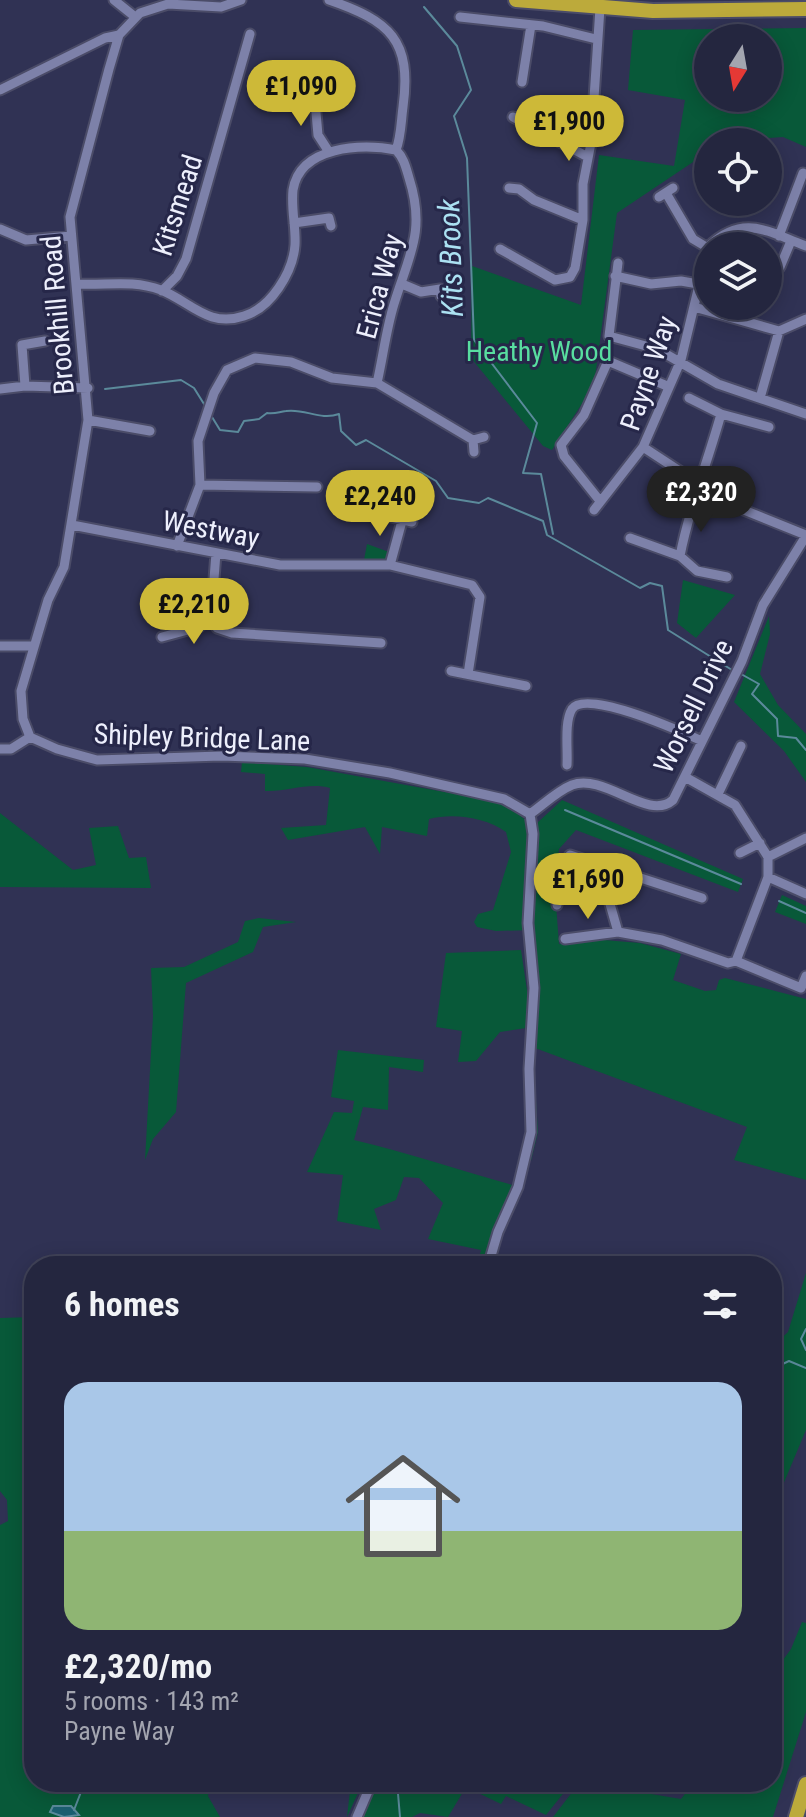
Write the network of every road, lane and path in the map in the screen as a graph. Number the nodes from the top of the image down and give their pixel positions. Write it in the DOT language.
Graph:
graph roads {
  1 [pos="114,0"];
  2 [pos="222,0"];
  3 [pos="241,0"];
  4 [pos="516,0"];
  5 [pos="332,1"];
  6 [pos="212,6"];
  7 [pos="600,8"];
  8 [pos="806,9"];
  9 [pos="332,13"];
  10 [pos="134,16"];
  11 [pos="460,17"];
  12 [pos="531,25"];
  13 [pos="250,34"];
  14 [pos="119,35"];
  15 [pos="596,39"];
  16 [pos="522,82"];
  17 [pos="0,90"];
  18 [pos="314,91"];
  19 [pos="513,117"];
  20 [pos="396,150"];
  21 [pos="329,152"];
  22 [pos="586,156"];
  23 [pos="801,172"];
  24 [pos="509,188"];
  25 [pos="666,193"];
  26 [pos="583,220"];
  27 [pos="294,223"];
  28 [pos="331,226"];
  29 [pos="0,229"];
  30 [pos="732,232"];
  31 [pos="769,232"];
  32 [pos="780,232"];
  33 [pos="71,236"];
  34 [pos="782,237"];
  35 [pos="694,240"];
  36 [pos="791,241"];
  37 [pos="806,246"];
  38 [pos="500,249"];
  39 [pos="782,262"];
  40 [pos="618,263"];
  41 [pos="615,276"];
  42 [pos="694,283"];
  43 [pos="76,284"];
  44 [pos="402,284"];
  45 [pos="162,291"];
  46 [pos="441,296"];
  47 [pos="694,307"];
  48 [pos="806,319"];
  49 [pos="743,320"];
  50 [pos="779,331"];
  51 [pos="45,341"];
  52 [pos="681,360"];
  53 [pos="377,383"];
  54 [pos="25,386"];
  55 [pos="667,386"];
  56 [pos="88,388"];
  57 [pos="0,389"];
  58 [pos="689,398"];
  59 [pos="760,398"];
  60 [pos="721,414"];
  61 [pos="806,414"];
  62 [pos="88,420"];
  63 [pos="769,427"];
  64 [pos="150,431"];
  65 [pos="643,447"];
  66 [pos="474,452"];
  67 [pos="200,485"];
  68 [pos="317,487"];
  69 [pos="700,487"];
  70 [pos="402,520"];
  71 [pos="72,525"];
  72 [pos="806,536"];
  73 [pos="630,538"];
  74 [pos="177,546"];
  75 [pos="216,553"];
  76 [pos="680,556"];
  77 [pos="390,565"];
  78 [pos="727,577"];
  79 [pos="211,618"];
  80 [pos="159,637"];
  81 [pos="381,643"];
  82 [pos="0,646"];
  83 [pos="33,646"];
  84 [pos="451,671"];
  85 [pos="468,674"];
  86 [pos="526,686"];
  87 [pos="30,737"];
  88 [pos="702,741"];
  89 [pos="741,746"];
  90 [pos="0,749"];
  91 [pos="567,765"];
  92 [pos="685,777"];
  93 [pos="718,794"];
  94 [pos="530,814"];
  95 [pos="806,838"];
  96 [pos="760,843"];
  97 [pos="740,853"];
  98 [pos="768,857"];
  99 [pos="612,867"];
  100 [pos="768,877"];
  101 [pos="806,894"];
  102 [pos="702,898"];
  103 [pos="557,905"];
  104 [pos="618,932"];
  105 [pos="565,939"];
  106 [pos="736,961"];
  107 [pos="806,976"];
  108 [pos="804,989"];
  109 [pos="491,1256"];
  110 [pos="806,1784"];
  111 [pos="368,1792"];
  112 [pos="357,1817"];
  113 [pos="796,1817"];
  1 -- 10 [label="street"];
  2 -- 6 [label="street"];
  3 -- 6 [label="street"];
  4 -- 7 [label="highway"];
  5 -- 9 [label="street, Erica Way"];
  5 -- 20 [label="street, Erica Way"];
  6 -- 10 [label="street"];
  7 -- 8 [label="highway"];
  7 -- 15 [label="street"];
  10 -- 14 [label="street, Brookhill Road"];
  11 -- 12 [label="street"];
  12 -- 15 [label="street"];
  12 -- 16 [label="street"];
  13 -- 45 [label="street, Kitsmead"];
  14 -- 17 [label="street"];
  14 -- 33 [label="street, Brookhill Road"];
  15 -- 22 [label="street"];
  18 -- 21 [label="street"];
  19 -- 22 [label="street"];
  20 -- 21 [label="street"];
  20 -- 44 [label="street, Erica Way"];
  21 -- 27 [label="street"];
  22 -- 26 [label="street"];
  23 -- 32 [label="street"];
  24 -- 26 [label="street"];
  25 -- 35 [label="street"];
  26 -- 38 [label="street"];
  27 -- 28 [label="street"];
  27 -- 45 [label="street"];
  29 -- 33 [label="street"];
  30 -- 31 [label="street"];
  33 -- 43 [label="street, Brookhill Road"];
  34 -- 36 [label="street"];
  36 -- 37 [label="street"];
  36 -- 39 [label="street"];
  40 -- 41 [label="street"];
  41 -- 42 [label="street"];
  41 -- 52 [label="street"];
  43 -- 45 [label="street"];
  43 -- 56 [label="street, Brookhill Road"];
  44 -- 46 [label="street"];
  44 -- 53 [label="street, Erica Way"];
  47 -- 52 [label="street, Payne Way"];
  48 -- 50 [label="street"];
  49 -- 50 [label="street"];
  50 -- 59 [label="street"];
  51 -- 54 [label="street"];
  52 -- 55 [label="street, Payne Way"];
  52 -- 59 [label="street"];
  53 -- 66 [label="street"];
  53 -- 67 [label="street"];
  54 -- 56 [label="street"];
  54 -- 57 [label="street"];
  55 -- 65 [label="street, Payne Way"];
  55 -- 65 [label="street"];
  56 -- 62 [label="street, Brookhill Road"];
  58 -- 60 [label="street"];
  59 -- 61 [label="street"];
  60 -- 63 [label="street"];
  60 -- 69 [label="street"];
  62 -- 64 [label="street"];
  62 -- 71 [label="street, Brookhill Road"];
  65 -- 69 [label="street, Payne Way"];
  67 -- 68 [label="street"];
  67 -- 74 [label="street"];
  69 -- 72 [label="street, Payne Way"];
  69 -- 76 [label="street"];
  70 -- 77 [label="street"];
  71 -- 74 [label="street, Westway"];
  71 -- 83 [label="street, Brookhill Road"];
  72 -- 88 [label="street, Worsell Drive"];
  73 -- 76 [label="street"];
  74 -- 75 [label="street, Westway"];
  75 -- 77 [label="street, Westway"];
  75 -- 79 [label="street"];
  76 -- 78 [label="street"];
  77 -- 85 [label="street, Westway"];
  79 -- 80 [label="street"];
  79 -- 81 [label="street"];
  82 -- 83 [label="street"];
  83 -- 87 [label="street"];
  84 -- 85 [label="street"];
  85 -- 86 [label="street"];
  87 -- 90 [label="street"];
  87 -- 94 [label="street, Shipley Bridge Lane"];
  88 -- 91 [label="street"];
  88 -- 92 [label="street, Worsell Drive"];
  89 -- 93 [label="street"];
  92 -- 93 [label="street"];
  92 -- 94 [label="street, Worsell Drive"];
  93 -- 96 [label="street"];
  94 -- 109 [label="street"];
  95 -- 98 [label="street"];
  96 -- 97 [label="street"];
  96 -- 98 [label="street"];
  98 -- 100 [label="street"];
  99 -- 102 [label="street"];
  99 -- 103 [label="street"];
  99 -- 104 [label="street"];
  100 -- 101 [label="street"];
  100 -- 106 [label="street"];
  104 -- 105 [label="street"];
  104 -- 106 [label="street"];
  106 -- 108 [label="street"];
  107 -- 108 [label="street"];
  110 -- 113 [label="highway"];
  111 -- 112 [label="street"];
}
